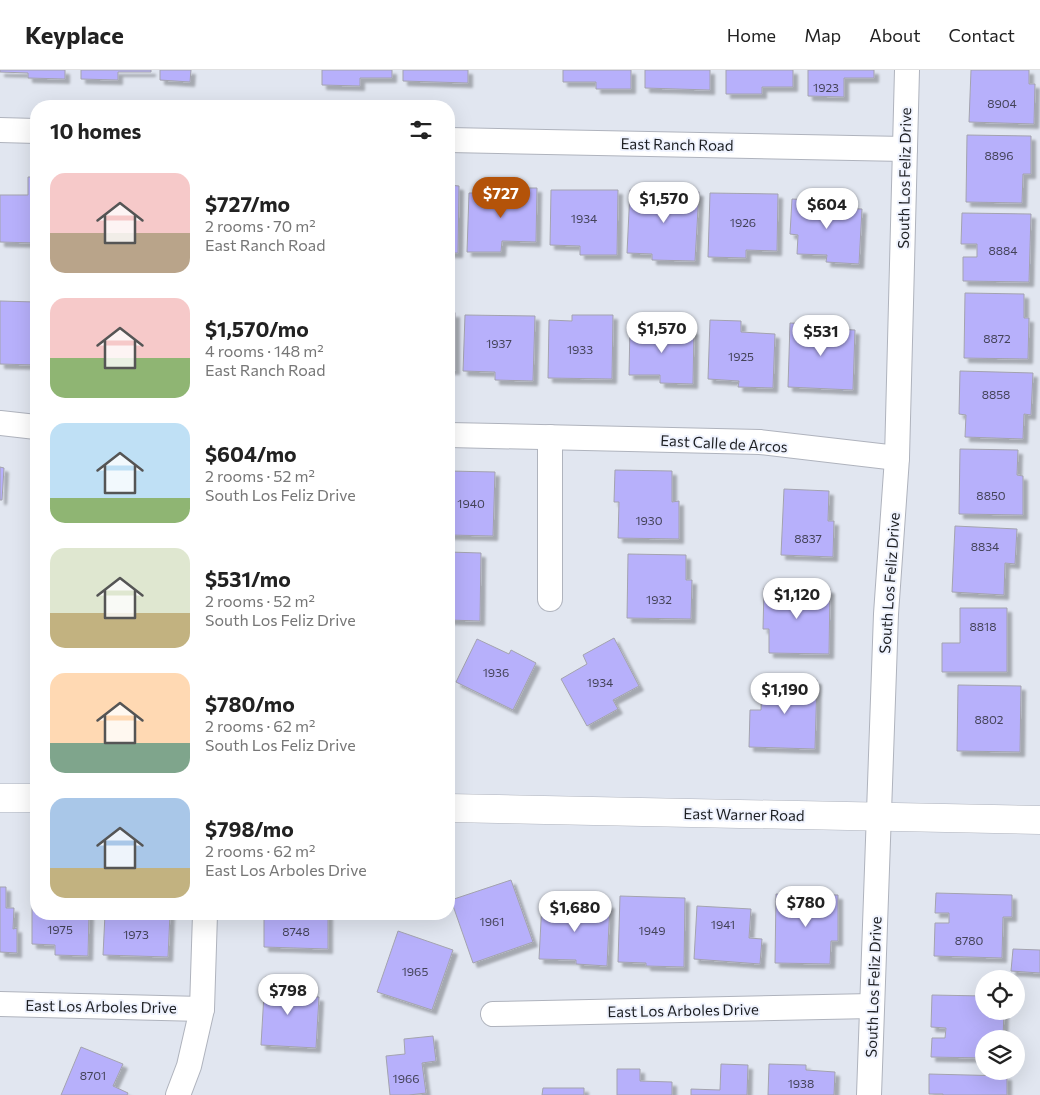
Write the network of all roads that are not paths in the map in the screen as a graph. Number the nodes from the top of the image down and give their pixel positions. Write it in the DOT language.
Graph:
graph roads {
  1 [pos="906,70"];
  2 [pos="0,130"];
  3 [pos="30,131"];
  4 [pos="455,140"];
  5 [pos="905,149"];
  6 [pos="0,423"];
  7 [pos="30,426"];
  8 [pos="455,435"];
  9 [pos="550,437"];
  10 [pos="897,458"];
  11 [pos="550,599"];
  12 [pos="0,798"];
  13 [pos="30,798"];
  14 [pos="455,808"];
  15 [pos="879,816"];
  16 [pos="1040,820"];
  17 [pos="205,920"];
  18 [pos="0,1004"];
  19 [pos="872,1006"];
  20 [pos="202,1009"];
  21 [pos="493,1014"];
  22 [pos="178,1095"];
  23 [pos="869,1095"];
  1 -- 5 [label="street, South Los Feliz Drive"];
  2 -- 3 [label="street"];
  4 -- 5 [label="street, East Ranch Road"];
  5 -- 10 [label="street, South Los Feliz Drive"];
  6 -- 7 [label="street"];
  8 -- 9 [label="street, East Calle de Arcos"];
  9 -- 10 [label="street, East Calle de Arcos"];
  9 -- 11 [label="street"];
  10 -- 15 [label="street, South Los Feliz Drive"];
  12 -- 13 [label="main road"];
  14 -- 15 [label="main road, East Warner Road"];
  15 -- 16 [label="main road, East Warner Road"];
  15 -- 19 [label="street, South Los Feliz Drive"];
  17 -- 20 [label="street"];
  18 -- 20 [label="street, East Los Arboles Drive"];
  19 -- 21 [label="street, East Los Arboles Drive"];
  19 -- 23 [label="street, South Los Feliz Drive"];
  20 -- 22 [label="street"];
}
